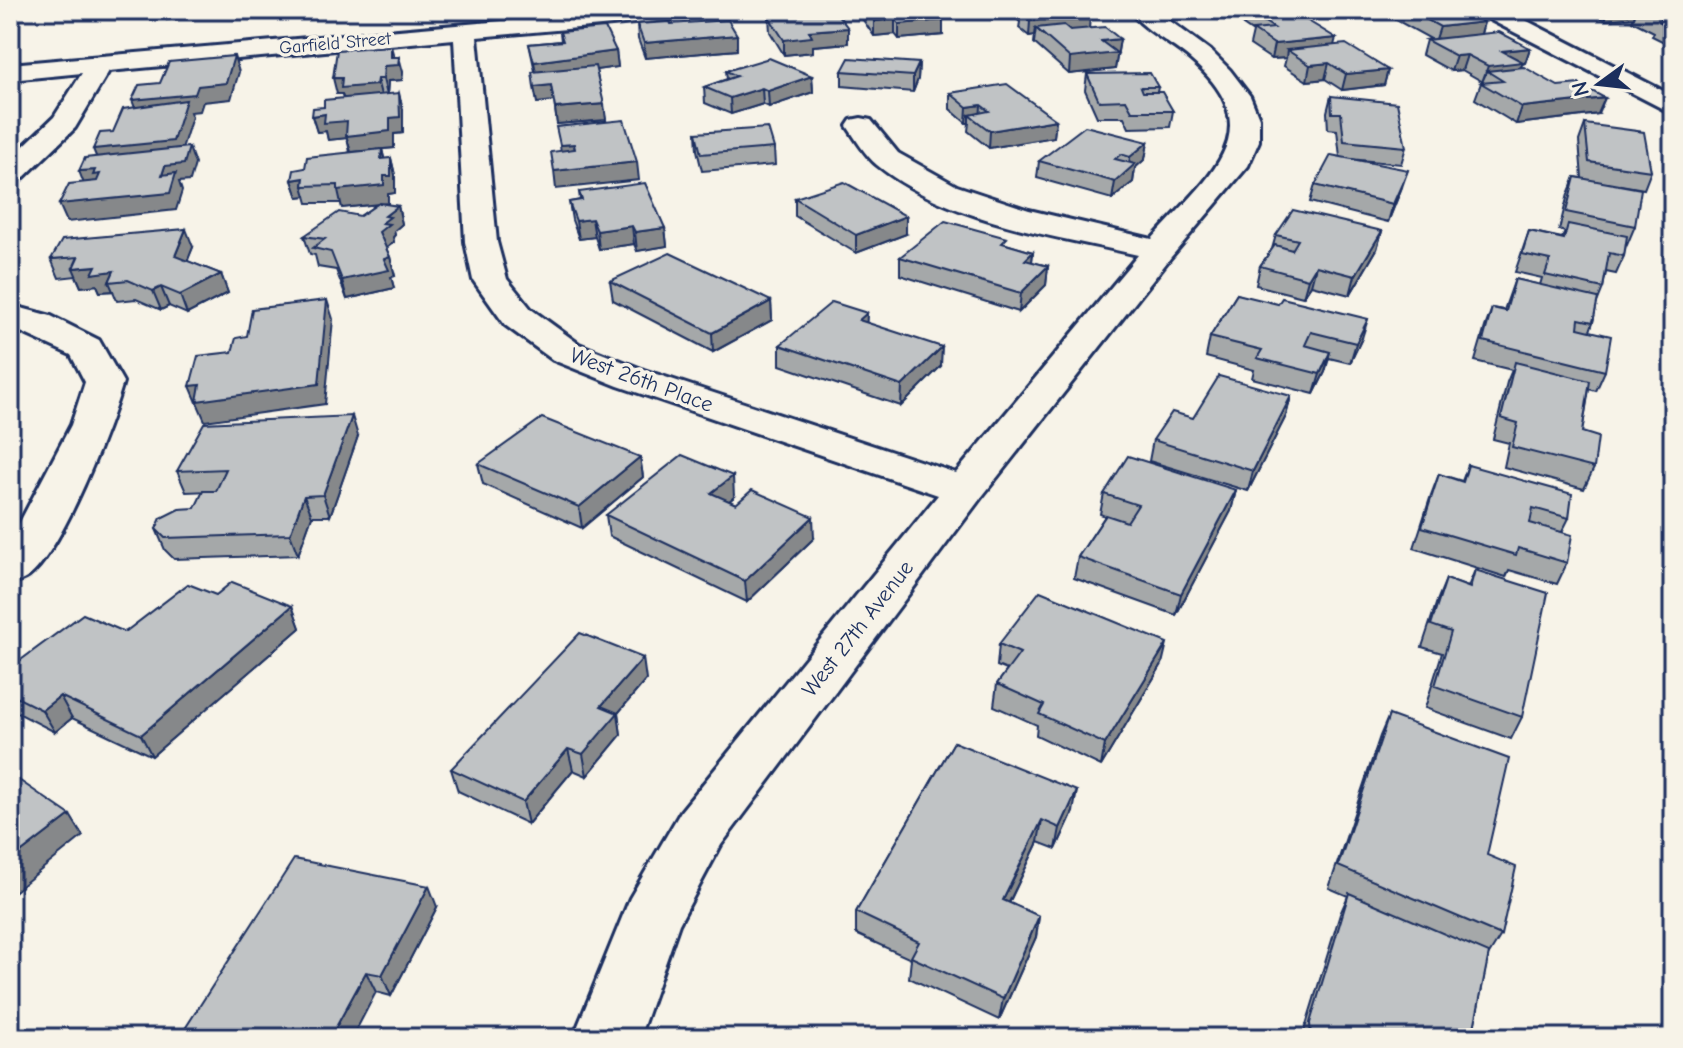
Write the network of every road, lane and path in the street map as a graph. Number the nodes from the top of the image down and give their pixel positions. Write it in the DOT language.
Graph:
graph roads {
  1 [pos="703,10"];
  2 [pos="1140,10"];
  3 [pos="1489,10"];
  4 [pos="660,12"];
  5 [pos="465,31"];
  6 [pos="100,64"];
  7 [pos="10,72"];
  8 [pos="1673,106"];
  9 [pos="861,126"];
  10 [pos="10,175"];
  11 [pos="1159,250"];
  12 [pos="10,316"];
  13 [pos="965,490"];
  14 [pos="10,568"];
  15 [pos="606,1038"];
  1 -- 4 [label="street, Garfield Street"];
  2 -- 11 [label="street, West 27th Avenue"];
  3 -- 8 [label="street"];
  4 -- 5 [label="street, Garfield Street"];
  5 -- 6 [label="street, Garfield Street"];
  5 -- 13 [label="street, West 26th Place"];
  6 -- 7 [label="street, Garfield Street"];
  6 -- 10 [label="street"];
  9 -- 11 [label="street"];
  11 -- 13 [label="street, West 27th Avenue"];
  12 -- 14 [label="street"];
  13 -- 15 [label="street, West 27th Avenue"];
}
